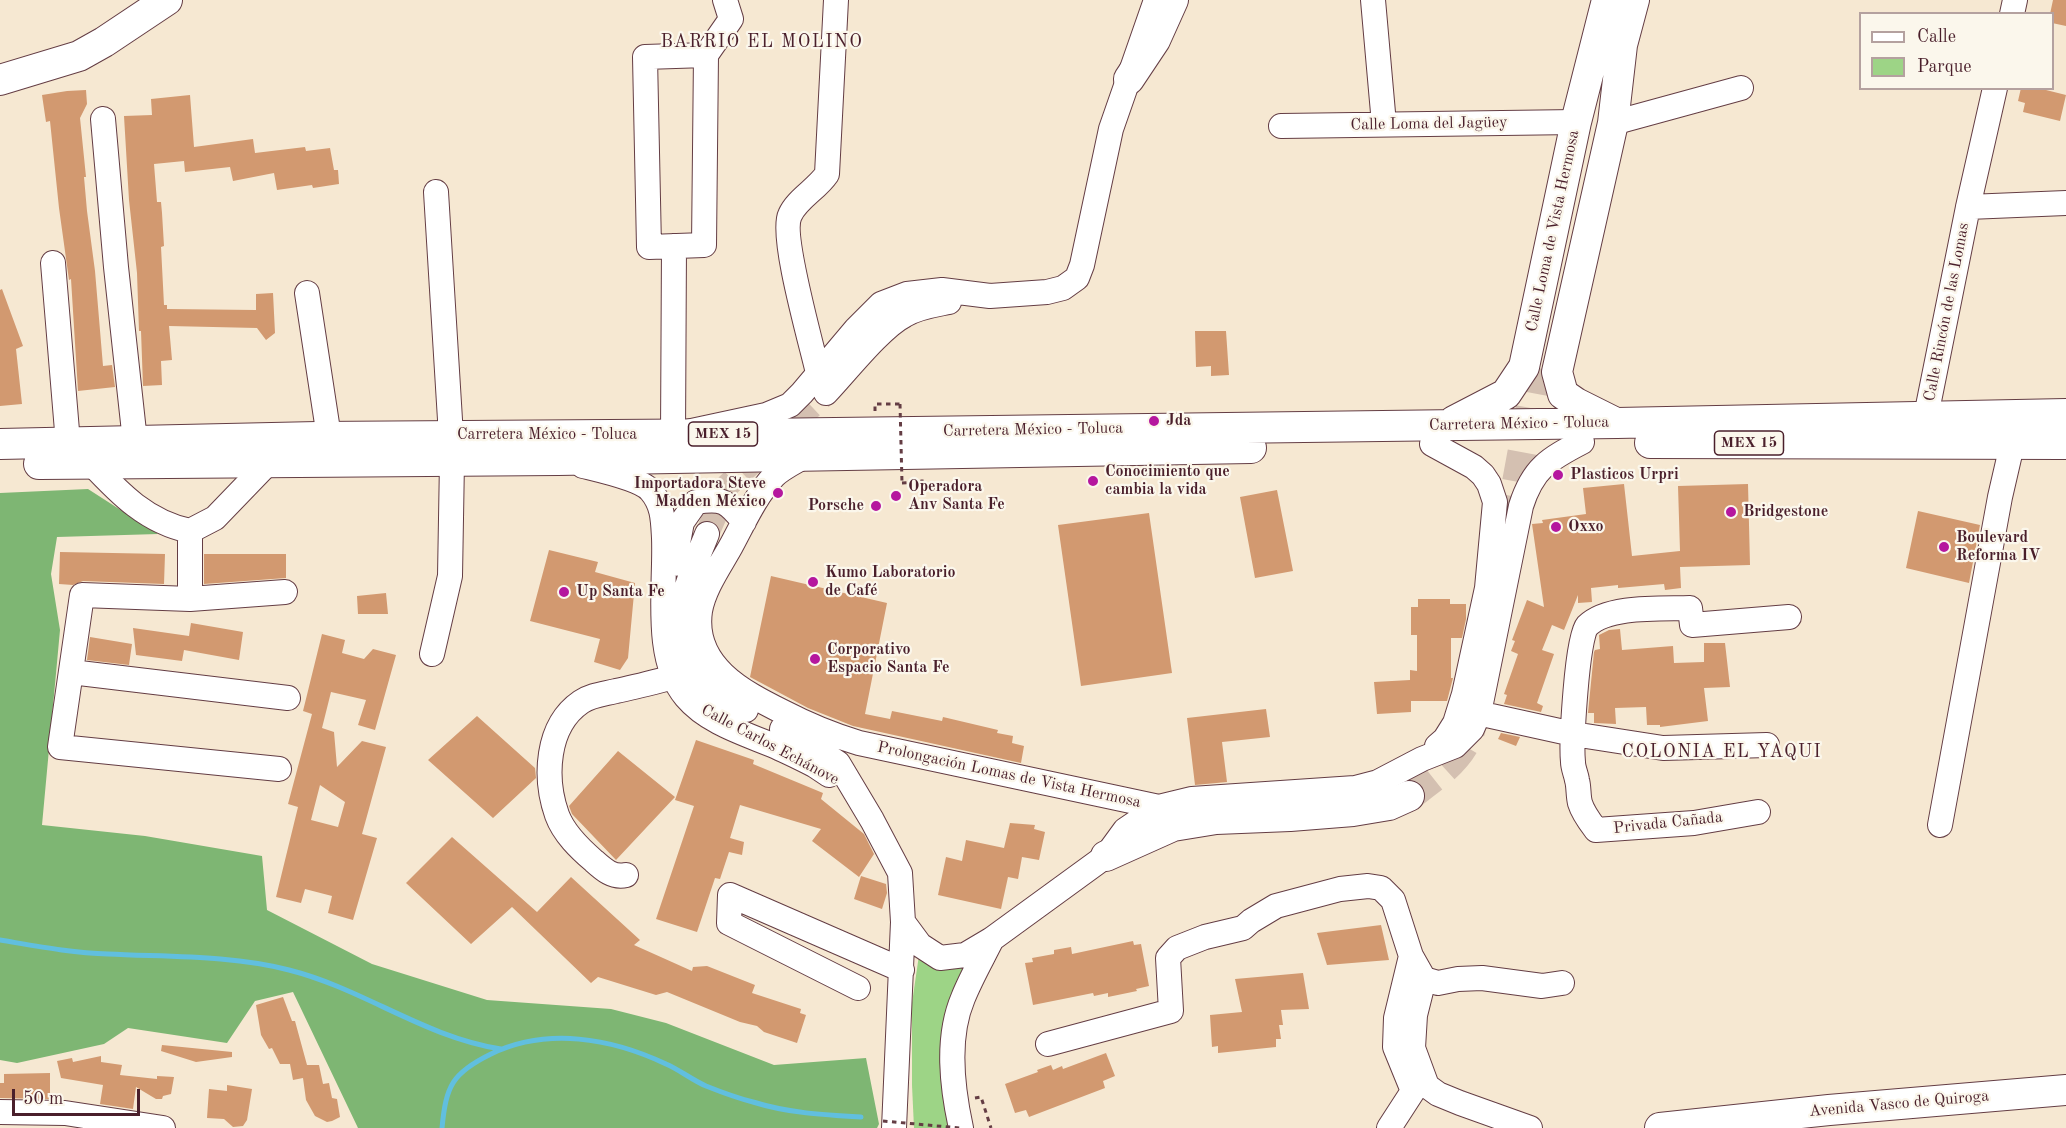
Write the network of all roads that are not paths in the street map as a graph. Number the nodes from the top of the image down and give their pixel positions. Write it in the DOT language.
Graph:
graph roads {
  1 [pos="167,0"];
  2 [pos="725,0"];
  3 [pos="836,0"];
  4 [pos="1156,0"];
  5 [pos="1173,0"];
  6 [pos="1373,0"];
  7 [pos="1607,0"];
  8 [pos="1634,0"];
  9 [pos="1622,45"];
  10 [pos="706,55"];
  11 [pos="0,80"];
  12 [pos="1129,80"];
  13 [pos="1741,88"];
  14 [pos="1995,90"];
  15 [pos="103,119"];
  16 [pos="1576,122"];
  17 [pos="1613,123"];
  18 [pos="1384,124"];
  19 [pos="1281,126"];
  20 [pos="436,192"];
  21 [pos="2066,203"];
  22 [pos="1968,207"];
  23 [pos="674,246"];
  24 [pos="53,263"];
  25 [pos="307,293"];
  26 [pos="1539,369"];
  27 [pos="822,383"];
  28 [pos="2066,414"];
  29 [pos="1926,416"];
  30 [pos="1617,423"];
  31 [pos="1439,434"];
  32 [pos="674,435"];
  33 [pos="329,437"];
  34 [pos="135,441"];
  35 [pos="1582,442"];
  36 [pos="68,443"];
  37 [pos="0,444"];
  38 [pos="2066,444"];
  39 [pos="2012,445"];
  40 [pos="451,449"];
  41 [pos="805,456"];
  42 [pos="558,460"];
  43 [pos="269,462"];
  44 [pos="91,463"];
  45 [pos="0,464"];
  46 [pos="1496,502"];
  47 [pos="1521,506"];
  48 [pos="744,522"];
  49 [pos="190,531"];
  50 [pos="707,534"];
  51 [pos="285,592"];
  52 [pos="190,599"];
  53 [pos="663,615"];
  54 [pos="1789,617"];
  55 [pos="432,654"];
  56 [pos="71,672"];
  57 [pos="674,677"];
  58 [pos="288,698"];
  59 [pos="1469,711"];
  60 [pos="1573,734"];
  61 [pos="859,743"];
  62 [pos="1767,745"];
  63 [pos="279,769"];
  64 [pos="856,791"];
  65 [pos="1409,796"];
  66 [pos="1159,807"];
  67 [pos="1758,812"];
  68 [pos="1940,825"];
  69 [pos="1106,856"];
  70 [pos="626,875"];
  71 [pos="903,922"];
  72 [pos="992,939"];
  73 [pos="902,970"];
  74 [pos="1414,980"];
  75 [pos="1563,983"];
  76 [pos="858,988"];
  77 [pos="1048,1044"];
  78 [pos="2066,1090"];
  79 [pos="955,1101"];
  80 [pos="0,1112"];
  81 [pos="65,1120"];
  82 [pos="888,1125"];
  83 [pos="163,1128"];
  84 [pos="961,1128"];
  85 [pos="975,1128"];
  86 [pos="1389,1128"];
  87 [pos="1530,1128"];
  88 [pos="1660,1128"];
  1 -- 11 [label="main road"];
  2 -- 10 [label="street"];
  3 -- 27 [label="street"];
  4 -- 12 [label="street"];
  5 -- 12 [label="main road"];
  6 -- 18 [label="street"];
  7 -- 16 [label="main road, Calle Loma de Vista Hermosa"];
  8 -- 9 [label="main road, Calle Loma de Vista Hermosa"];
  9 -- 17 [label="main road, Calle Loma de Vista Hermosa"];
  9 -- 26 [label="main road"];
  10 -- 23 [label="street"];
  10 -- 23 [label="street"];
  12 -- 27 [label="street"];
  13 -- 17 [label="street"];
  14 -- 22 [label="street, Calle Rincón de las Lomas"];
  15 -- 34 [label="street"];
  16 -- 18 [label="street, Calle Loma del Jagüey"];
  16 -- 26 [label="main road, Calle Loma de Vista Hermosa"];
  17 -- 26 [label="main road, Calle Loma de Vista Hermosa"];
  18 -- 19 [label="street, Calle Loma del Jagüey"];
  20 -- 40 [label="street"];
  21 -- 22 [label="street, Calle Rincón de las Lomas"];
  22 -- 29 [label="street, Calle Rincón de las Lomas"];
  23 -- 32 [label="street"];
  24 -- 36 [label="street"];
  25 -- 33 [label="street"];
  26 -- 30 [label="main road"];
  26 -- 31 [label="main road, Calle Loma de Vista Hermosa"];
  27 -- 32 [label="street"];
  28 -- 29 [label="main road, Carretera México - Toluca / MEX 15"];
  29 -- 30 [label="main road, Carretera México - Toluca / MEX 15"];
  30 -- 31 [label="main road, Carretera México - Toluca / MEX 15"];
  31 -- 32 [label="main road, Carretera México - Toluca / MEX 15"];
  31 -- 35 [label="main road, Carretera México - Toluca / MEX 15"];
  31 -- 41 [label="main road, Carretera México - Toluca / MEX 15"];
  31 -- 46 [label="street"];
  32 -- 40 [label="main road, Carretera México - Toluca / MEX 15"];
  33 -- 34 [label="main road, Carretera México - Toluca / MEX 15"];
  33 -- 40 [label="main road, Carretera México - Toluca / MEX 15"];
  34 -- 36 [label="main road, Carretera México - Toluca / MEX 15"];
  35 -- 39 [label="main road, Carretera México - Toluca / MEX 15"];
  35 -- 47 [label="street, Prolongación Lomas de Vista Hermosa"];
  36 -- 37 [label="main road, Carretera México - Toluca / MEX 15"];
  38 -- 39 [label="main road, Carretera México - Toluca / MEX 15"];
  39 -- 68 [label="street"];
  40 -- 42 [label="main road, Carretera México - Toluca / MEX 15"];
  40 -- 43 [label="main road, Carretera México - Toluca / MEX 15"];
  40 -- 55 [label="street"];
  41 -- 42 [label="main road, Carretera México - Toluca / MEX 15"];
  41 -- 48 [label="street, Calle Carlos Echánove"];
  42 -- 53 [label="street, Calle Carlos Echánove"];
  43 -- 44 [label="main road, Carretera México - Toluca / MEX 15"];
  43 -- 49 [label="street"];
  44 -- 45 [label="main road, Carretera México - Toluca / MEX 15"];
  44 -- 49 [label="street"];
  46 -- 47 [label="street"];
  46 -- 59 [label="street, Prolongación Lomas de Vista Hermosa"];
  47 -- 59 [label="street, Prolongación Lomas de Vista Hermosa"];
  48 -- 53 [label="street"];
  48 -- 61 [label="street, Calle Carlos Echánove"];
  49 -- 52 [label="street"];
  50 -- 64 [label="street"];
  51 -- 52 [label="street"];
  52 -- 56 [label="street"];
  53 -- 57 [label="street, Calle Carlos Echánove"];
  54 -- 60 [label="street"];
  56 -- 58 [label="street"];
  56 -- 63 [label="street"];
  57 -- 64 [label="street, Calle Carlos Echánove"];
  57 -- 70 [label="street"];
  59 -- 60 [label="street"];
  59 -- 66 [label="street, Prolongación Lomas de Vista Hermosa"];
  60 -- 62 [label="street"];
  60 -- 67 [label="street, Privada Cañada"];
  61 -- 66 [label="street, Prolongación Lomas de Vista Hermosa"];
  64 -- 71 [label="street, Calle Carlos Echánove"];
  65 -- 69 [label="main road"];
  66 -- 69 [label="street, Prolongación Lomas de Vista Hermosa"];
  69 -- 72 [label="street, Prolongación Lomas de Vista Hermosa"];
  71 -- 72 [label="street"];
  71 -- 73 [label="street, Calle Carlos Echánove"];
  72 -- 79 [label="street, Prolongación Lomas de Vista Hermosa"];
  73 -- 76 [label="street"];
  73 -- 82 [label="street, Calle Carlos Echánove"];
  74 -- 75 [label="street"];
  74 -- 77 [label="street"];
  74 -- 86 [label="street"];
  74 -- 87 [label="street"];
  78 -- 88 [label="main road, Avenida Vasco de Quiroga"];
  79 -- 84 [label="street, Prolongación Lomas de Vista Hermosa"];
  79 -- 85 [label="street"];
  80 -- 81 [label="street"];
  81 -- 83 [label="street"];
}
